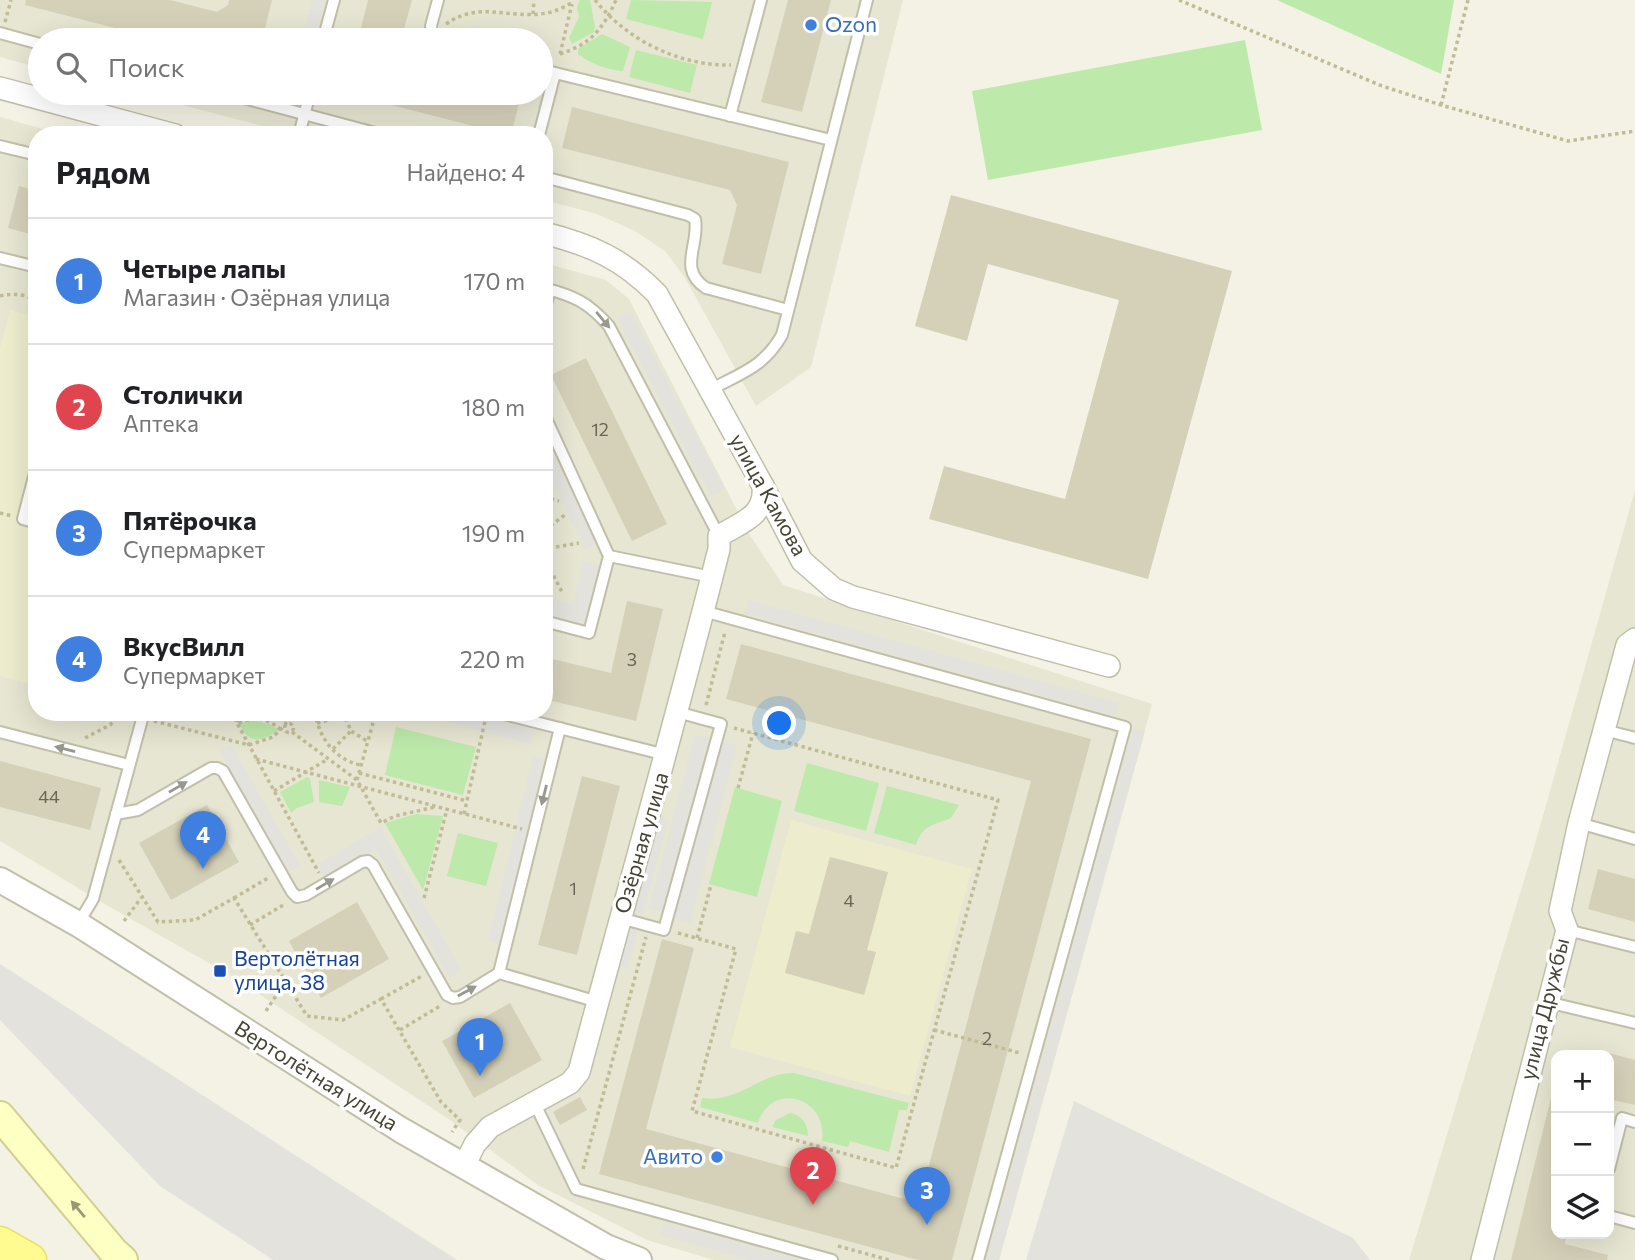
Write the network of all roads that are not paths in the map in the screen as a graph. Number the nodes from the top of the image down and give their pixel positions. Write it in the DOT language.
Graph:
graph roads {
  1 [pos="334,0"];
  2 [pos="438,0"];
  3 [pos="761,0"];
  4 [pos="867,0"];
  5 [pos="326,28"];
  6 [pos="431,28"];
  7 [pos="0,33"];
  8 [pos="28,41"];
  9 [pos="555,73"];
  10 [pos="553,81"];
  11 [pos="0,88"];
  12 [pos="28,96"];
  13 [pos="63,105"];
  14 [pos="270,105"];
  15 [pos="307,105"];
  16 [pos="547,105"];
  17 [pos="304,114"];
  18 [pos="730,116"];
  19 [pos="141,126"];
  20 [pos="301,126"];
  21 [pos="349,126"];
  22 [pos="541,126"];
  23 [pos="831,140"];
  24 [pos="0,146"];
  25 [pos="28,153"];
  26 [pos="553,179"];
  27 [pos="553,236"];
  28 [pos="0,258"];
  29 [pos="28,270"];
  30 [pos="553,291"];
  31 [pos="788,310"];
  32 [pos="710,390"];
  33 [pos="553,434"];
  34 [pos="763,486"];
  35 [pos="28,500"];
  36 [pos="28,520"];
  37 [pos="719,536"];
  38 [pos="609,556"];
  39 [pos="712,577"];
  40 [pos="703,611"];
  41 [pos="553,623"];
  42 [pos="1635,639"];
  43 [pos="1109,666"];
  44 [pos="677,712"];
  45 [pos="141,721"];
  46 [pos="530,721"];
  47 [pos="560,729"];
  48 [pos="1604,730"];
  49 [pos="0,732"];
  50 [pos="1635,738"];
  51 [pos="666,755"];
  52 [pos="130,765"];
  53 [pos="116,814"];
  54 [pos="1579,823"];
  55 [pos="1635,839"];
  56 [pos="0,880"];
  57 [pos="621,918"];
  58 [pos="78,924"];
  59 [pos="1567,930"];
  60 [pos="1635,947"];
  61 [pos="499,973"];
  62 [pos="598,1002"];
  63 [pos="1547,1002"];
  64 [pos="1635,1023"];
  65 [pos="534,1102"];
  66 [pos="0,1116"];
  67 [pos="1635,1122"];
  68 [pos="1614,1149"];
  69 [pos="464,1166"];
  70 [pos="1614,1217"];
  71 [pos="1635,1223"];
  72 [pos="0,1243"];
  73 [pos="30,1260"];
  74 [pos="123,1260"];
  75 [pos="639,1260"];
  76 [pos="832,1260"];
  77 [pos="978,1260"];
  78 [pos="1482,1260"];
  1 -- 5 [label="lane"];
  2 -- 6 [label="lane"];
  3 -- 18 [label="lane"];
  4 -- 23 [label="lane"];
  7 -- 8 [label="lane"];
  9 -- 10 [label="lane"];
  9 -- 18 [label="lane"];
  11 -- 12 [label="street"];
  13 -- 19 [label="street"];
  14 -- 17 [label="lane"];
  15 -- 17 [label="lane"];
  16 -- 22 [label="lane"];
  17 -- 20 [label="lane"];
  17 -- 21 [label="lane"];
  18 -- 23 [label="lane"];
  23 -- 31 [label="lane"];
  24 -- 25 [label="lane"];
  26 -- 31 [label="lane"];
  27 -- 32 [label="street, улица Камова"];
  28 -- 29 [label="lane"];
  30 -- 37 [label="lane, one-way"];
  31 -- 32 [label="lane"];
  32 -- 34 [label="street, улица Камова"];
  33 -- 38 [label="lane"];
  34 -- 37 [label="street"];
  34 -- 43 [label="street, улица Камова"];
  35 -- 36 [label="lane"];
  37 -- 39 [label="street, Озёрная улица"];
  38 -- 39 [label="lane"];
  38 -- 41 [label="lane"];
  39 -- 40 [label="street, Озёрная улица"];
  40 -- 44 [label="street, Озёрная улица"];
  40 -- 77 [label="lane"];
  42 -- 48 [label="street, улица Дружбы"];
  44 -- 51 [label="street, Озёрная улица"];
  44 -- 57 [label="lane"];
  45 -- 52 [label="lane"];
  46 -- 47 [label="lane"];
  47 -- 51 [label="lane"];
  47 -- 61 [label="lane, one-way"];
  48 -- 50 [label="lane"];
  48 -- 54 [label="street, улица Дружбы"];
  52 -- 49 [label="lane, one-way"];
  51 -- 57 [label="street, Озёрная улица"];
  52 -- 53 [label="lane"];
  53 -- 58 [label="lane"];
  53 -- 61 [label="lane, one-way"];
  54 -- 55 [label="lane"];
  54 -- 59 [label="street, улица Дружбы"];
  56 -- 58 [label="street, Вертолётная улица"];
  57 -- 62 [label="street, Озёрная улица"];
  58 -- 69 [label="street, Вертолётная улица"];
  59 -- 60 [label="lane"];
  59 -- 63 [label="street, улица Дружбы"];
  61 -- 62 [label="lane"];
  62 -- 65 [label="street, Озёрная улица"];
  63 -- 64 [label="lane"];
  63 -- 78 [label="street, улица Дружбы"];
  65 -- 69 [label="street, Озёрная улица"];
  65 -- 76 [label="lane"];
  74 -- 66 [label="main road, one-way"];
  67 -- 68 [label="lane"];
  69 -- 75 [label="street, Вертолётная улица"];
  70 -- 71 [label="lane"];
  72 -- 73 [label="main road"];
}
